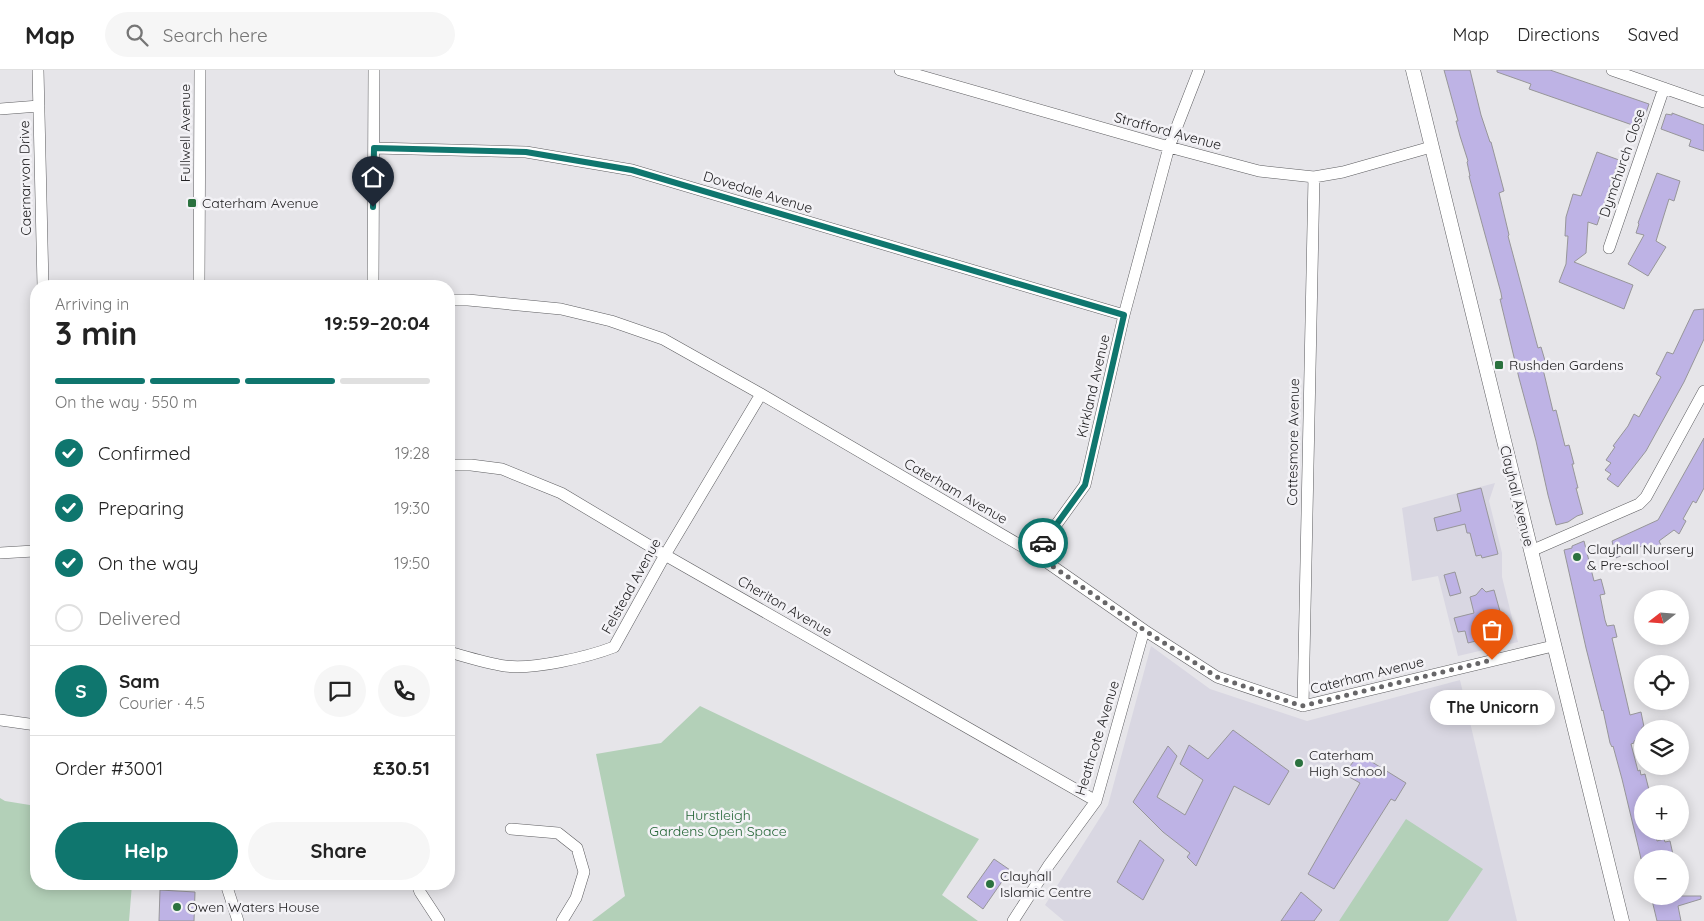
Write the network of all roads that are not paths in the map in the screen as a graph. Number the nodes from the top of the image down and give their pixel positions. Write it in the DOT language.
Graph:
graph roads {
  1 [pos="38,70"];
  2 [pos="200,70"];
  3 [pos="374,70"];
  4 [pos="900,70"];
  5 [pos="1199,70"];
  6 [pos="1413,70"];
  7 [pos="1612,70"];
  8 [pos="1664,88"];
  9 [pos="1704,102"];
  10 [pos="39,106"];
  11 [pos="0,109"];
  12 [pos="1431,147"];
  13 [pos="374,148"];
  14 [pos="1169,148"];
  15 [pos="1314,178"];
  16 [pos="1609,248"];
  17 [pos="43,280"];
  18 [pos="199,280"];
  19 [pos="373,280"];
  20 [pos="455,301"];
  21 [pos="1124,315"];
  22 [pos="1704,391"];
  23 [pos="761,394"];
  24 [pos="455,465"];
  25 [pos="30,551"];
  26 [pos="1531,552"];
  27 [pos="0,553"];
  28 [pos="1035,554"];
  29 [pos="665,555"];
  30 [pos="1144,630"];
  31 [pos="1554,646"];
  32 [pos="455,653"];
  33 [pos="1302,706"];
  34 [pos="0,720"];
  35 [pos="30,724"];
  36 [pos="1096,801"];
  37 [pos="511,829"];
  38 [pos="228,890"];
  39 [pos="419,890"];
  40 [pos="238,921"];
  41 [pos="439,921"];
  42 [pos="562,921"];
  43 [pos="1013,921"];
  44 [pos="1622,921"];
  1 -- 10 [label="street, Caernarvon Drive"];
  2 -- 18 [label="street, Fullwell Avenue"];
  3 -- 13 [label="street"];
  4 -- 14 [label="street, Strafford Avenue"];
  5 -- 14 [label="street, Kirkland Avenue"];
  6 -- 12 [label="street, Clayhall Avenue"];
  7 -- 8 [label="street"];
  8 -- 9 [label="street"];
  8 -- 16 [label="street, Dymchurch Close"];
  10 -- 11 [label="street"];
  10 -- 17 [label="street, Caernarvon Drive"];
  12 -- 15 [label="street, Strafford Avenue"];
  12 -- 26 [label="street, Clayhall Avenue"];
  13 -- 19 [label="street"];
  13 -- 21 [label="street, Dovedale Avenue"];
  14 -- 15 [label="street, Strafford Avenue"];
  14 -- 21 [label="street, Kirkland Avenue"];
  15 -- 33 [label="street, Cottesmore Avenue"];
  20 -- 23 [label="street, Caterham Avenue"];
  21 -- 28 [label="street, Kirkland Avenue"];
  22 -- 26 [label="street"];
  23 -- 28 [label="street, Caterham Avenue"];
  23 -- 29 [label="street, Felstead Avenue"];
  24 -- 29 [label="street, Cheriton Avenue"];
  25 -- 27 [label="street"];
  26 -- 31 [label="street, Clayhall Avenue"];
  28 -- 30 [label="street, Caterham Avenue"];
  29 -- 32 [label="street, Felstead Avenue"];
  29 -- 36 [label="street, Cheriton Avenue"];
  30 -- 33 [label="street, Caterham Avenue"];
  30 -- 36 [label="street, Heathcote Avenue"];
  31 -- 33 [label="street, Caterham Avenue"];
  31 -- 44 [label="street, Clayhall Avenue"];
  34 -- 35 [label="street"];
  36 -- 43 [label="street, Heathcote Avenue"];
  37 -- 42 [label="street"];
  38 -- 40 [label="street"];
  39 -- 41 [label="street"];
}
